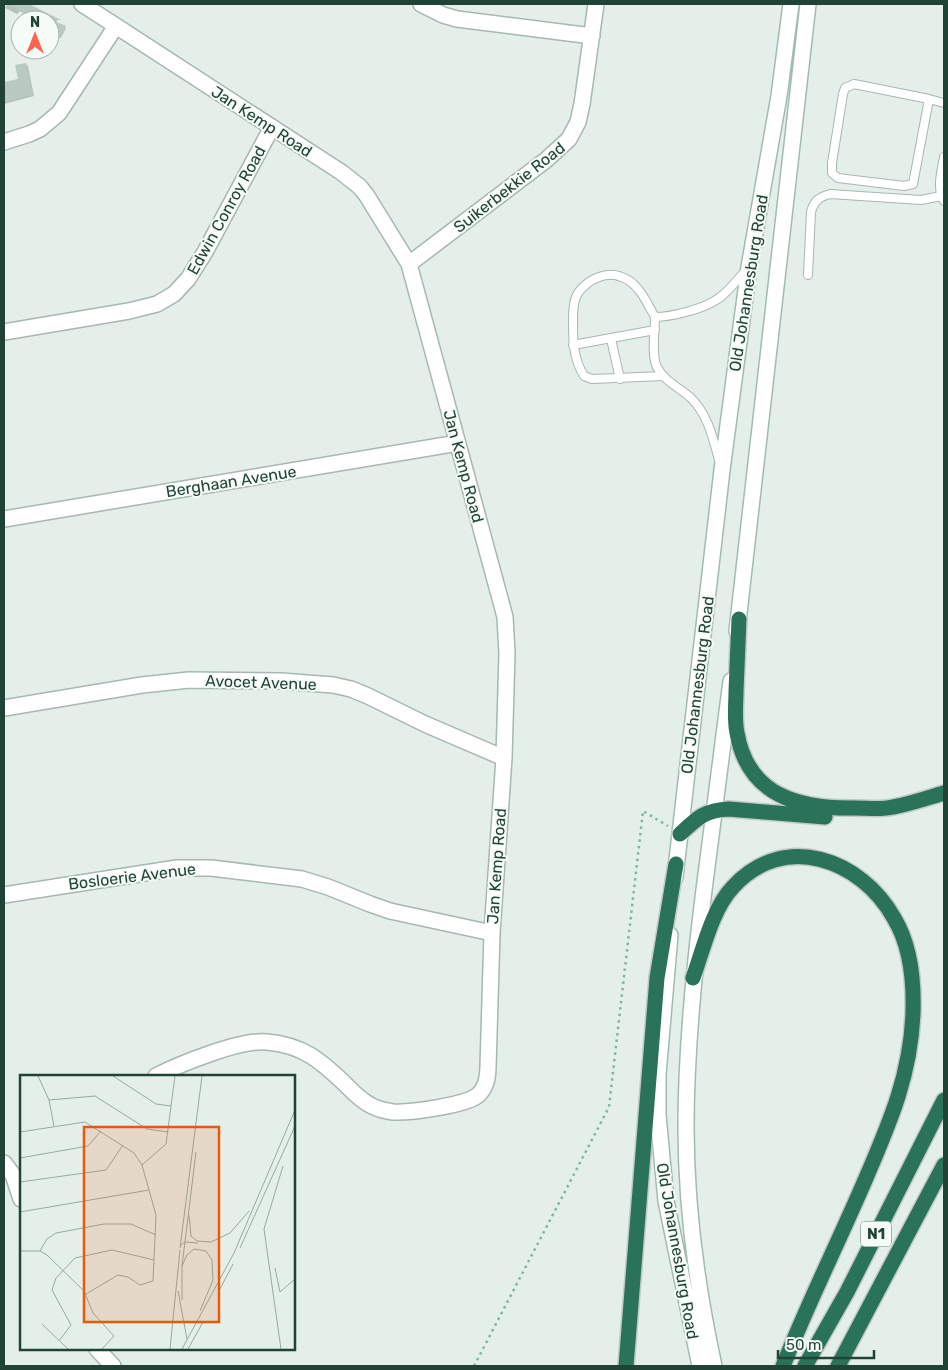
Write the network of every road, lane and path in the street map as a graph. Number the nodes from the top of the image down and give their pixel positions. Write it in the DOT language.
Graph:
graph roads {
  1 [pos="82,4"];
  2 [pos="421,4"];
  3 [pos="596,4"];
  4 [pos="791,4"];
  5 [pos="808,4"];
  6 [pos="116,26"];
  7 [pos="592,36"];
  8 [pos="929,99"];
  9 [pos="944,103"];
  10 [pos="272,127"];
  11 [pos="4,142"];
  12 [pos="944,157"];
  13 [pos="943,198"];
  14 [pos="410,264"];
  15 [pos="748,267"];
  16 [pos="808,275"];
  17 [pos="655,318"];
  18 [pos="655,330"];
  19 [pos="4,332"];
  20 [pos="611,339"];
  21 [pos="573,345"];
  22 [pos="662,376"];
  23 [pos="620,379"];
  24 [pos="458,443"];
  25 [pos="722,470"];
  26 [pos="4,519"];
  27 [pos="739,618"];
  28 [pos="4,708"];
  29 [pos="504,758"];
  30 [pos="944,793"];
  31 [pos="892,808"];
  32 [pos="714,810"];
  33 [pos="680,834"];
  34 [pos="676,864"];
  35 [pos="4,895"];
  36 [pos="492,933"];
  37 [pos="693,978"];
  38 [pos="158,1075"];
  39 [pos="944,1100"];
  40 [pos="944,1165"];
  41 [pos="13,1169"];
  42 [pos="20,1195"];
  43 [pos="98,1350"];
  44 [pos="113,1366"];
  45 [pos="474,1366"];
  46 [pos="626,1366"];
  47 [pos="700,1366"];
  48 [pos="714,1366"];
  49 [pos="783,1366"];
  50 [pos="804,1366"];
  51 [pos="838,1366"];
  1 -- 6 [label="street, Jan Kemp Road"];
  2 -- 7 [label="street"];
  3 -- 7 [label="street, Suikerbekkie Road"];
  4 -- 15 [label="street, Old Johannesburg Road"];
  5 -- 27 [label="street, Old Johannesburg Road"];
  6 -- 10 [label="street, Jan Kemp Road"];
  6 -- 11 [label="street"];
  7 -- 14 [label="street, Suikerbekkie Road"];
  8 -- 8 [label="lane"];
  8 -- 9 [label="lane"];
  10 -- 14 [label="street, Jan Kemp Road"];
  10 -- 19 [label="street, Edwin Conroy Road"];
  12 -- 13 [label="lane"];
  13 -- 16 [label="lane"];
  14 -- 24 [label="street, Jan Kemp Road"];
  15 -- 17 [label="lane"];
  15 -- 25 [label="street, Old Johannesburg Road"];
  17 -- 18 [label="lane"];
  17 -- 21 [label="lane"];
  18 -- 20 [label="lane"];
  18 -- 22 [label="lane"];
  20 -- 21 [label="lane"];
  20 -- 23 [label="lane"];
  21 -- 23 [label="lane"];
  22 -- 23 [label="lane"];
  22 -- 25 [label="lane"];
  24 -- 26 [label="street, Berghaan Avenue"];
  24 -- 29 [label="street, Jan Kemp Road"];
  25 -- 33 [label="street, Old Johannesburg Road"];
  27 -- 31 [label="highway"];
  27 -- 32 [label="street, Old Johannesburg Road"];
  28 -- 29 [label="street, Avocet Avenue"];
  29 -- 36 [label="street, Jan Kemp Road"];
  30 -- 31 [label="highway"];
  31 -- 32 [label="highway"];
  32 -- 33 [label="highway"];
  32 -- 37 [label="street, Old Johannesburg Road"];
  33 -- 34 [label="street, Old Johannesburg Road"];
  33 -- 45 [label="path"];
  34 -- 46 [label="highway"];
  34 -- 47 [label="street, Old Johannesburg Road"];
  35 -- 36 [label="street, Bosloerie Avenue"];
  36 -- 38 [label="street, Jan Kemp Road"];
  37 -- 48 [label="street, Old Johannesburg Road"];
  37 -- 49 [label="highway"];
  39 -- 50 [label="highway, N1"];
  40 -- 51 [label="highway, N1"];
  41 -- 42 [label="street"];
  43 -- 44 [label="street"];
}
